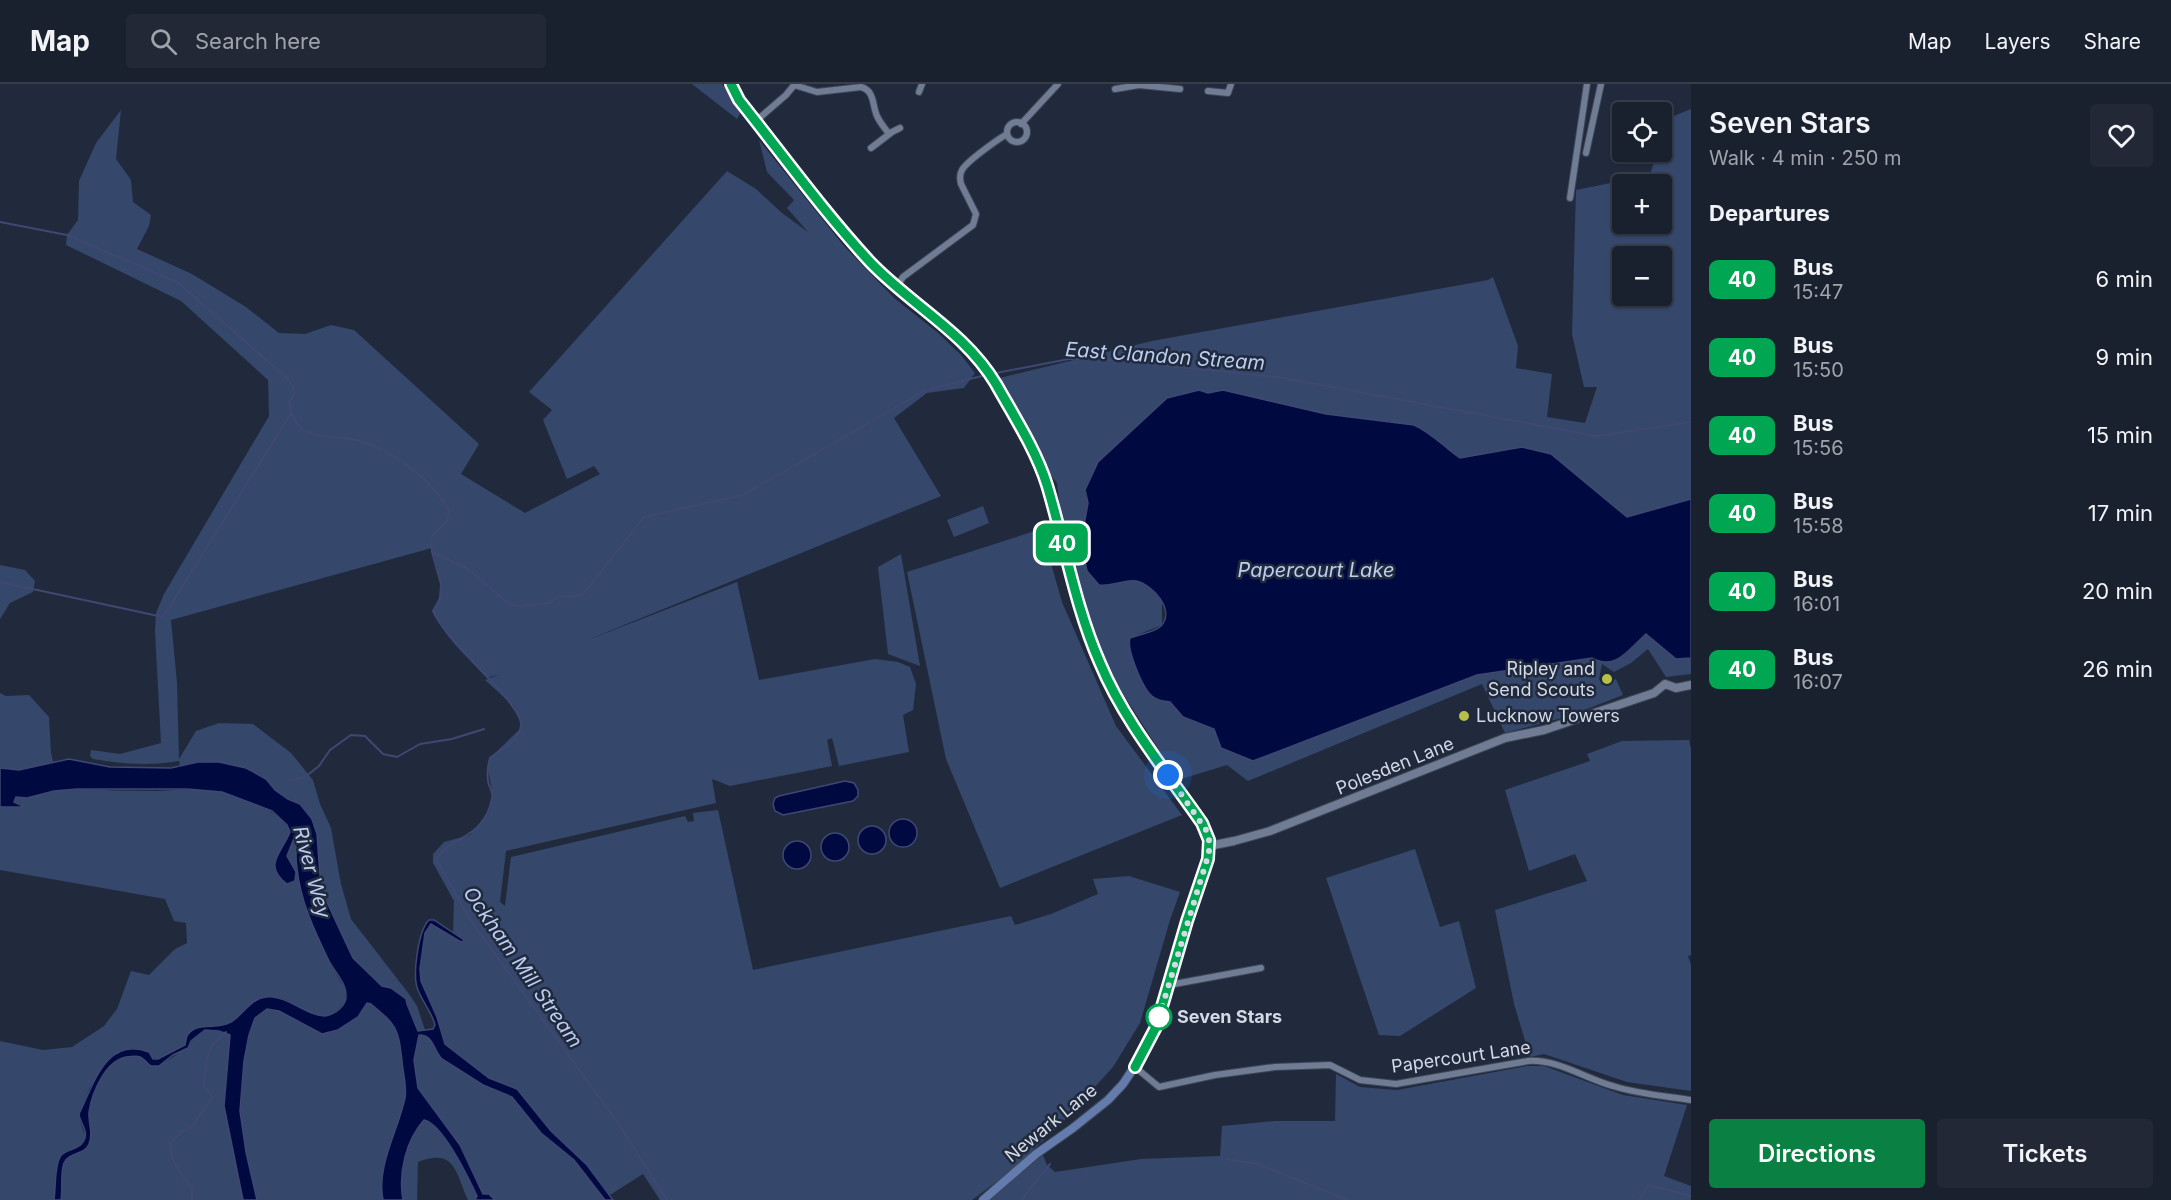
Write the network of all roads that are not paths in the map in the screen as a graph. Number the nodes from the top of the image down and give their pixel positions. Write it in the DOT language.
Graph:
graph roads {
  1 [pos="731,84"];
  2 [pos="922,84"];
  3 [pos="1058,84"];
  4 [pos="1231,84"];
  5 [pos="1587,84"];
  6 [pos="1601,84"];
  7 [pos="794,85"];
  8 [pos="1139,85"];
  9 [pos="1180,89"];
  10 [pos="1115,90"];
  11 [pos="1208,91"];
  12 [pos="919,92"];
  13 [pos="884,108"];
  14 [pos="876,113"];
  15 [pos="756,121"];
  16 [pos="1021,124"];
  17 [pos="900,128"];
  18 [pos="889,134"];
  19 [pos="1007,135"];
  20 [pos="870,148"];
  21 [pos="1586,153"];
  22 [pos="1570,198"];
  23 [pos="897,286"];
  24 [pos="1691,686"];
  25 [pos="1209,846"];
  26 [pos="1261,968"];
  27 [pos="1169,984"];
  28 [pos="1135,1067"];
  29 [pos="1691,1100"];
  30 [pos="983,1200"];
  1 -- 15 [label="main road"];
  2 -- 12 [label="street"];
  3 -- 16 [label="street"];
  4 -- 11 [label="street"];
  5 -- 22 [label="street"];
  6 -- 21 [label="street"];
  7 -- 14 [label="street"];
  7 -- 15 [label="street"];
  8 -- 9 [label="street"];
  8 -- 10 [label="street"];
  13 -- 14 [label="street"];
  14 -- 18 [label="street"];
  15 -- 23 [label="main road"];
  16 -- 19 [label="street"];
  16 -- 19 [label="street"];
  17 -- 18 [label="street"];
  18 -- 20 [label="street"];
  19 -- 23 [label="street"];
  23 -- 25 [label="main road"];
  24 -- 25 [label="street, Polesden Lane"];
  25 -- 27 [label="main road, Newark Lane"];
  26 -- 27 [label="street"];
  27 -- 28 [label="main road, Newark Lane"];
  28 -- 29 [label="street, Papercourt Lane"];
  28 -- 30 [label="main road, Newark Lane"];
}
